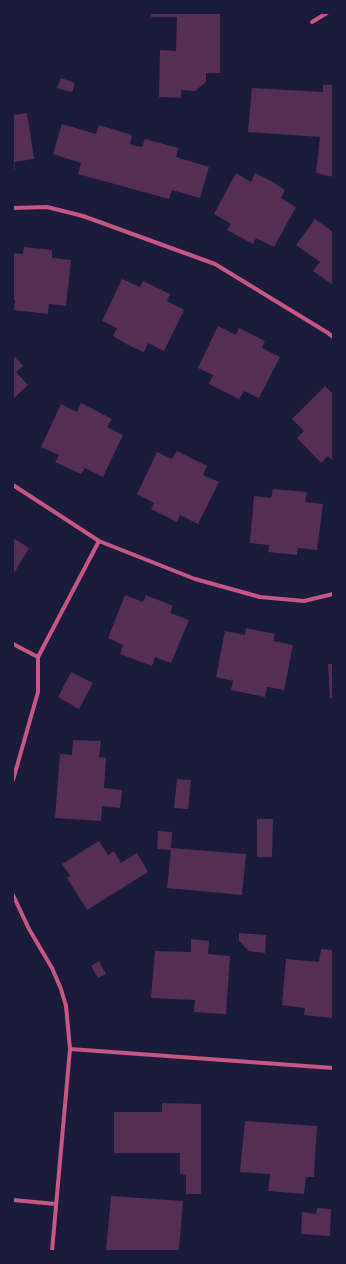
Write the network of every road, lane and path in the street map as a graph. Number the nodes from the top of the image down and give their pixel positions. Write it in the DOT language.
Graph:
graph roads {
  1 [pos="327,13"];
  2 [pos="312,22"];
  3 [pos="13,208"];
  4 [pos="333,337"];
  5 [pos="13,485"];
  6 [pos="99,541"];
  7 [pos="333,594"];
  8 [pos="13,644"];
  9 [pos="38,657"];
  10 [pos="13,780"];
  11 [pos="13,894"];
  12 [pos="70,1049"];
  13 [pos="333,1068"];
  14 [pos="13,1200"];
  15 [pos="56,1204"];
  16 [pos="52,1251"];
  1 -- 2 [label="street"];
  3 -- 4 [label="street"];
  5 -- 6 [label="street"];
  6 -- 7 [label="street"];
  6 -- 9 [label="street"];
  8 -- 9 [label="street"];
  9 -- 10 [label="street"];
  11 -- 12 [label="street"];
  12 -- 13 [label="street"];
  12 -- 15 [label="street"];
  14 -- 15 [label="street"];
  15 -- 16 [label="street"];
}
